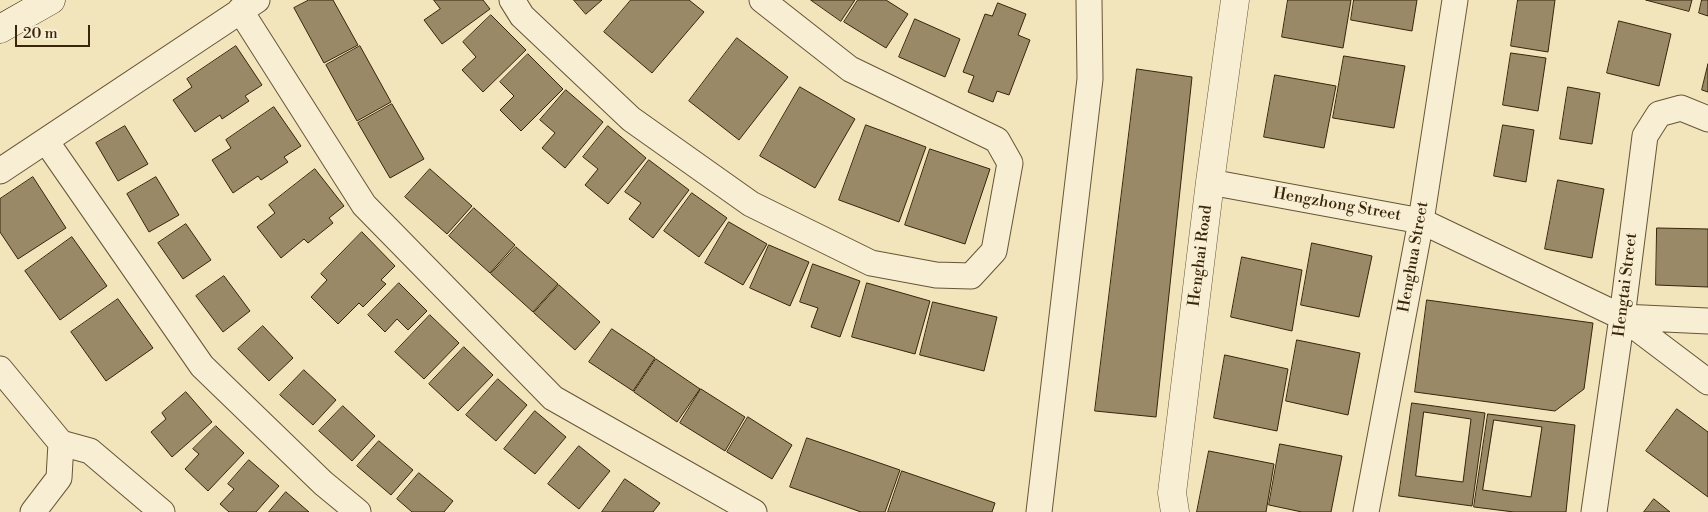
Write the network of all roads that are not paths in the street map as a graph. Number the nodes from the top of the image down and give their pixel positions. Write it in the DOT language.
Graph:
graph roads {
  1 [pos="51,0"];
  2 [pos="512,0"];
  3 [pos="762,0"];
  4 [pos="1089,0"];
  5 [pos="1235,0"];
  6 [pos="1455,0"];
  7 [pos="248,5"];
  8 [pos="0,29"];
  9 [pos="1708,119"];
  10 [pos="46,141"];
  11 [pos="0,172"];
  12 [pos="1210,182"];
  13 [pos="1421,221"];
  14 [pos="1622,317"];
  15 [pos="1708,321"];
  16 [pos="0,369"];
  17 [pos="1708,382"];
  18 [pos="61,443"];
  19 [pos="33,512"];
  20 [pos="162,512"];
  21 [pos="358,512"];
  22 [pos="754,512"];
  23 [pos="1039,512"];
  24 [pos="1175,512"];
  25 [pos="1366,512"];
  26 [pos="1594,512"];
  1 -- 8 [label="street"];
  2 -- 3 [label="street"];
  4 -- 23 [label="street"];
  5 -- 12 [label="street, Henghai Road"];
  6 -- 13 [label="street, Henghua Street"];
  7 -- 10 [label="street"];
  7 -- 22 [label="street"];
  9 -- 14 [label="street, Hengtai Street"];
  10 -- 11 [label="street"];
  10 -- 21 [label="street"];
  12 -- 13 [label="street, Hengzhong Street"];
  12 -- 24 [label="street, Henghai Road"];
  13 -- 14 [label="street, Hengzhong Street"];
  13 -- 25 [label="street, Henghua Street"];
  14 -- 15 [label="street, Hengzhong Street"];
  14 -- 17 [label="street, Hengzhong Street"];
  14 -- 26 [label="street, Hengtai Street"];
  16 -- 18 [label="street"];
  18 -- 19 [label="street"];
  18 -- 20 [label="street"];
}
